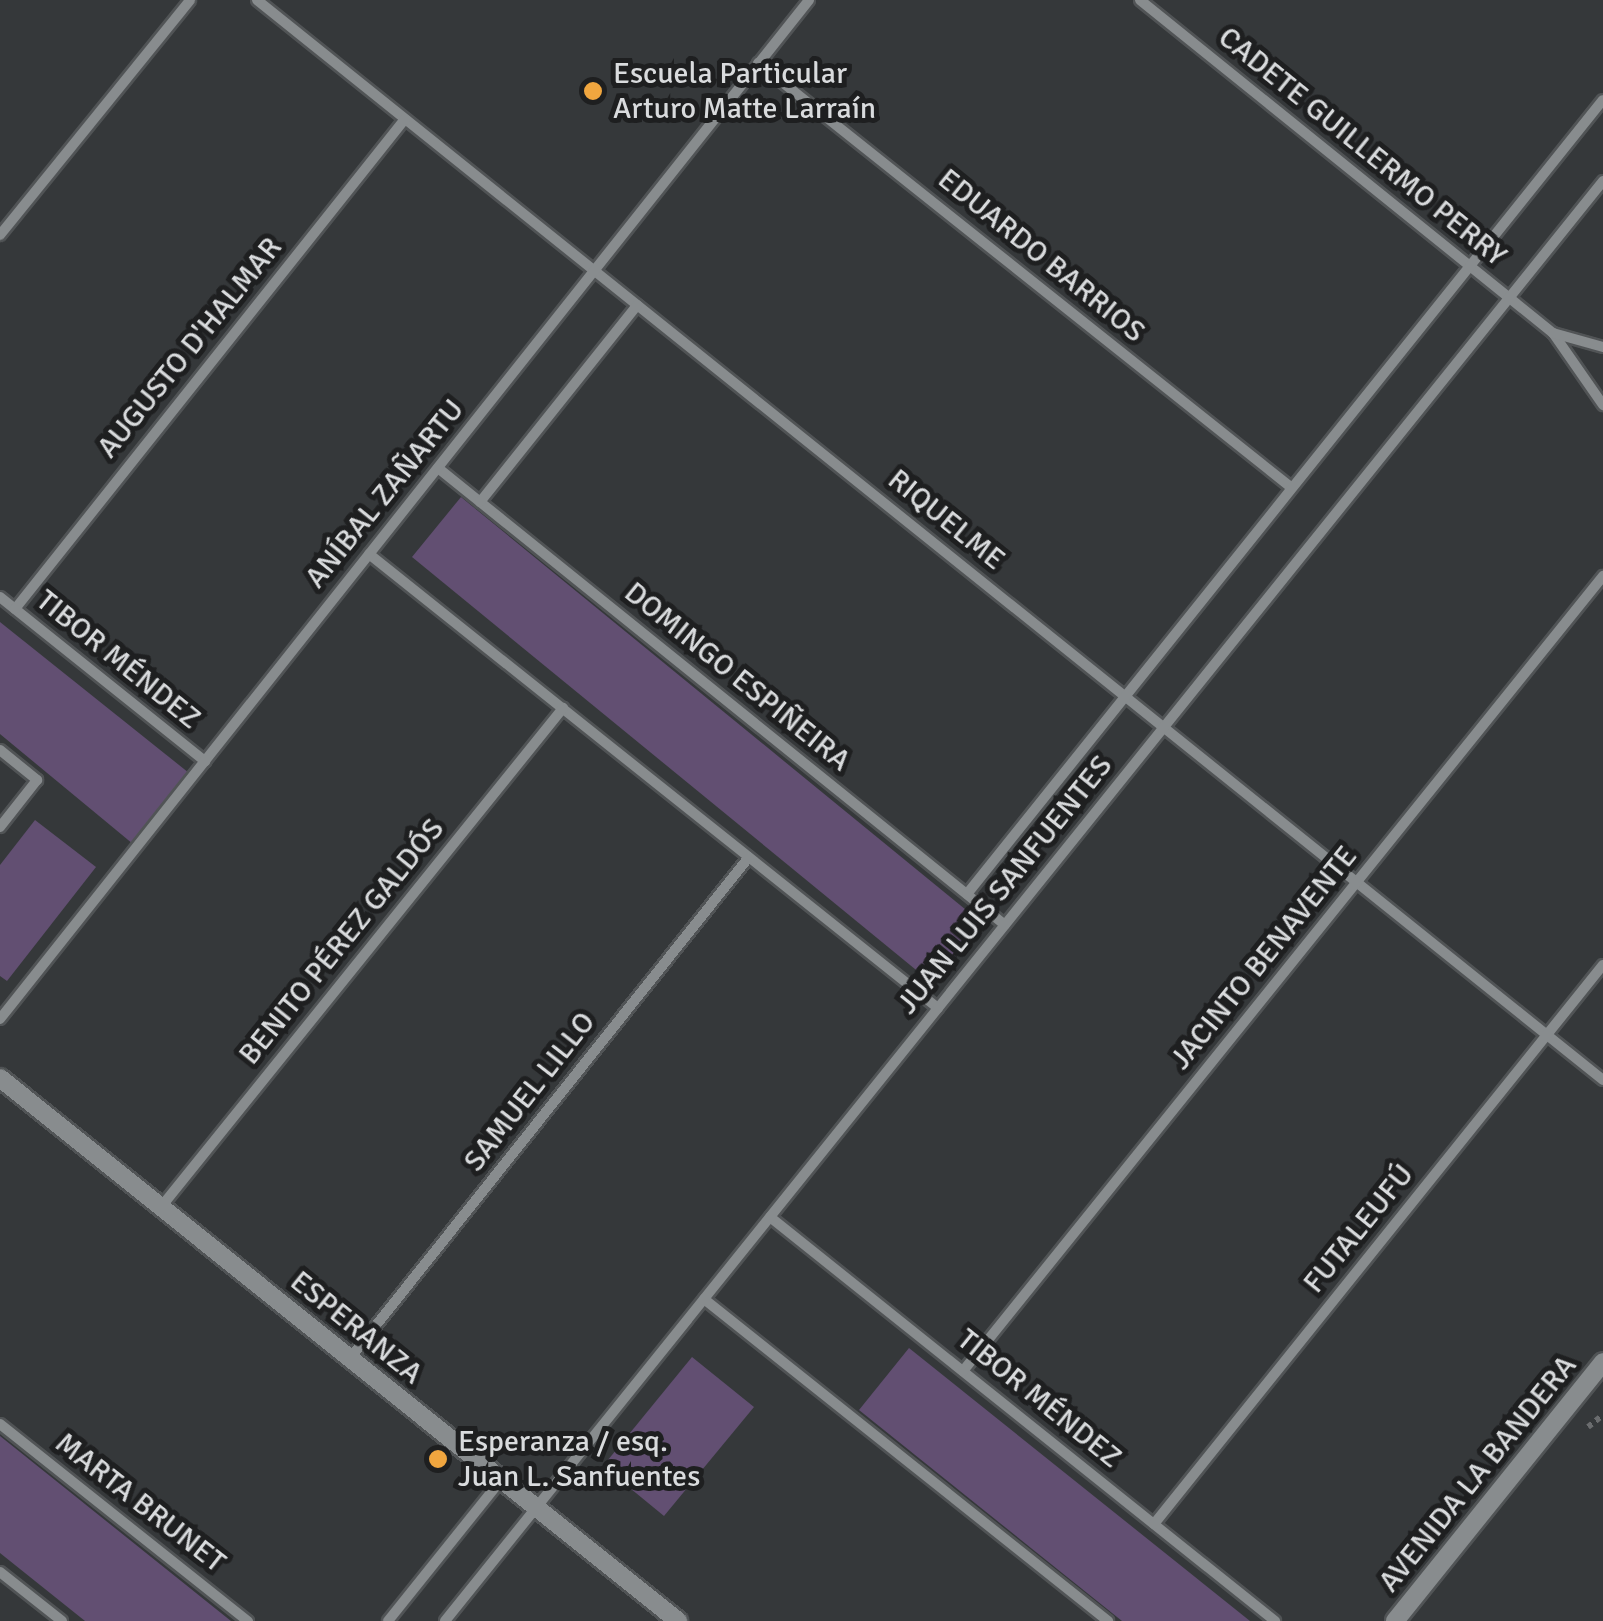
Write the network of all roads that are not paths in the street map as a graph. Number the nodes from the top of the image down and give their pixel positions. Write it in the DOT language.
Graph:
graph roads {
  1 [pos="190,0"];
  2 [pos="257,0"];
  3 [pos="809,0"];
  4 [pos="1140,0"];
  5 [pos="758,63"];
  6 [pos="1603,100"];
  7 [pos="405,119"];
  8 [pos="1603,181"];
  9 [pos="0,236"];
  10 [pos="1470,266"];
  11 [pos="594,271"];
  12 [pos="1509,298"];
  13 [pos="637,305"];
  14 [pos="1553,333"];
  15 [pos="1603,347"];
  16 [pos="1603,405"];
  17 [pos="438,468"];
  18 [pos="1292,488"];
  19 [pos="480,502"];
  20 [pos="370,554"];
  21 [pos="1603,576"];
  22 [pos="0,597"];
  23 [pos="15,609"];
  24 [pos="1125,696"];
  25 [pos="562,708"];
  26 [pos="1164,728"];
  27 [pos="0,750"];
  28 [pos="205,761"];
  29 [pos="0,827"];
  30 [pos="749,856"];
  31 [pos="1356,882"];
  32 [pos="967,894"];
  33 [pos="1005,924"];
  34 [pos="1603,965"];
  35 [pos="938,1008"];
  36 [pos="0,1019"];
  37 [pos="1547,1035"];
  38 [pos="0,1078"];
  39 [pos="1603,1080"];
  40 [pos="161,1207"];
  41 [pos="770,1217"];
  42 [pos="704,1299"];
  43 [pos="350,1358"];
  44 [pos="1603,1362"];
  45 [pos="963,1371"];
  46 [pos="0,1424"];
  47 [pos="502,1480"];
  48 [pos="536,1508"];
  49 [pos="1154,1524"];
  50 [pos="0,1572"];
  51 [pos="62,1621"];
  52 [pos="248,1621"];
  53 [pos="388,1621"];
  54 [pos="445,1621"];
  55 [pos="678,1621"];
  56 [pos="1108,1621"];
  57 [pos="1275,1621"];
  58 [pos="1396,1621"];
  1 -- 9 [label="street"];
  2 -- 7 [label="street, RIQUELME"];
  3 -- 5 [label="street, ANÍBAL ZAÑARTU"];
  4 -- 10 [label="street, CADETE GUILLERMO PERRY"];
  5 -- 11 [label="street, ANÍBAL ZAÑARTU"];
  5 -- 18 [label="street, EDUARDO BARRIOS"];
  6 -- 10 [label="street, JUAN LUIS SANFUENTES"];
  7 -- 11 [label="street, RIQUELME"];
  7 -- 23 [label="street, AUGUSTO D'HALMAR"];
  8 -- 12 [label="street, JUAN LUIS SANFUENTES"];
  10 -- 12 [label="street, CADETE GUILLERMO PERRY"];
  10 -- 18 [label="street, JUAN LUIS SANFUENTES"];
  11 -- 13 [label="street, RIQUELME"];
  11 -- 17 [label="street, ANÍBAL ZAÑARTU"];
  12 -- 14 [label="street, CADETE GUILLERMO PERRY"];
  12 -- 26 [label="street, JUAN LUIS SANFUENTES"];
  13 -- 19 [label="street"];
  13 -- 24 [label="street, RIQUELME"];
  14 -- 15 [label="street, CADETE GUILLERMO PERRY"];
  14 -- 16 [label="street, CADETE GUILLERMO PERRY"];
  17 -- 19 [label="street, DOMINGO ESPIÑEIRA"];
  17 -- 20 [label="street, ANÍBAL ZAÑARTU"];
  18 -- 24 [label="street, JUAN LUIS SANFUENTES"];
  19 -- 32 [label="street, DOMINGO ESPIÑEIRA"];
  20 -- 25 [label="street"];
  20 -- 28 [label="street, ANÍBAL ZAÑARTU"];
  21 -- 31 [label="street, JACINTO BENAVENTE"];
  22 -- 23 [label="street, TIBOR MÉNDEZ"];
  23 -- 28 [label="street, TIBOR MÉNDEZ"];
  24 -- 26 [label="street, RIQUELME"];
  24 -- 32 [label="street, JUAN LUIS SANFUENTES"];
  25 -- 30 [label="street"];
  25 -- 40 [label="street, BENITO PÉREZ GALDÓS"];
  26 -- 31 [label="street, RIQUELME"];
  26 -- 33 [label="street, JUAN LUIS SANFUENTES"];
  27 -- 29 [label="street"];
  28 -- 36 [label="street, ANÍBAL ZAÑARTU"];
  30 -- 35 [label="street"];
  30 -- 43 [label="street, SAMUEL LILLO"];
  31 -- 37 [label="street, RIQUELME"];
  31 -- 45 [label="street, JACINTO BENAVENTE"];
  32 -- 33 [label="street, DOMINGO ESPIÑEIRA"];
  33 -- 35 [label="street, JUAN LUIS SANFUENTES"];
  34 -- 37 [label="street, FUTALEUFÚ"];
  35 -- 41 [label="street, JUAN LUIS SANFUENTES"];
  37 -- 39 [label="street, RIQUELME"];
  37 -- 49 [label="street, FUTALEUFÚ"];
  38 -- 40 [label="street, ESPERANZA"];
  40 -- 43 [label="street, ESPERANZA"];
  41 -- 42 [label="street, JUAN LUIS SANFUENTES"];
  41 -- 45 [label="street, TIBOR MÉNDEZ"];
  42 -- 48 [label="street, JUAN LUIS SANFUENTES"];
  42 -- 56 [label="street"];
  43 -- 47 [label="street, ESPERANZA"];
  44 -- 58 [label="street, AVENIDA LA BANDERA"];
  45 -- 49 [label="street, TIBOR MÉNDEZ"];
  46 -- 52 [label="street, MARTA BRUNET"];
  47 -- 48 [label="street, ESPERANZA"];
  47 -- 53 [label="street"];
  48 -- 54 [label="street, JUAN LUIS SANFUENTES"];
  48 -- 55 [label="street, ESPERANZA"];
  49 -- 57 [label="street, TIBOR MÉNDEZ"];
  50 -- 51 [label="street"];
}
